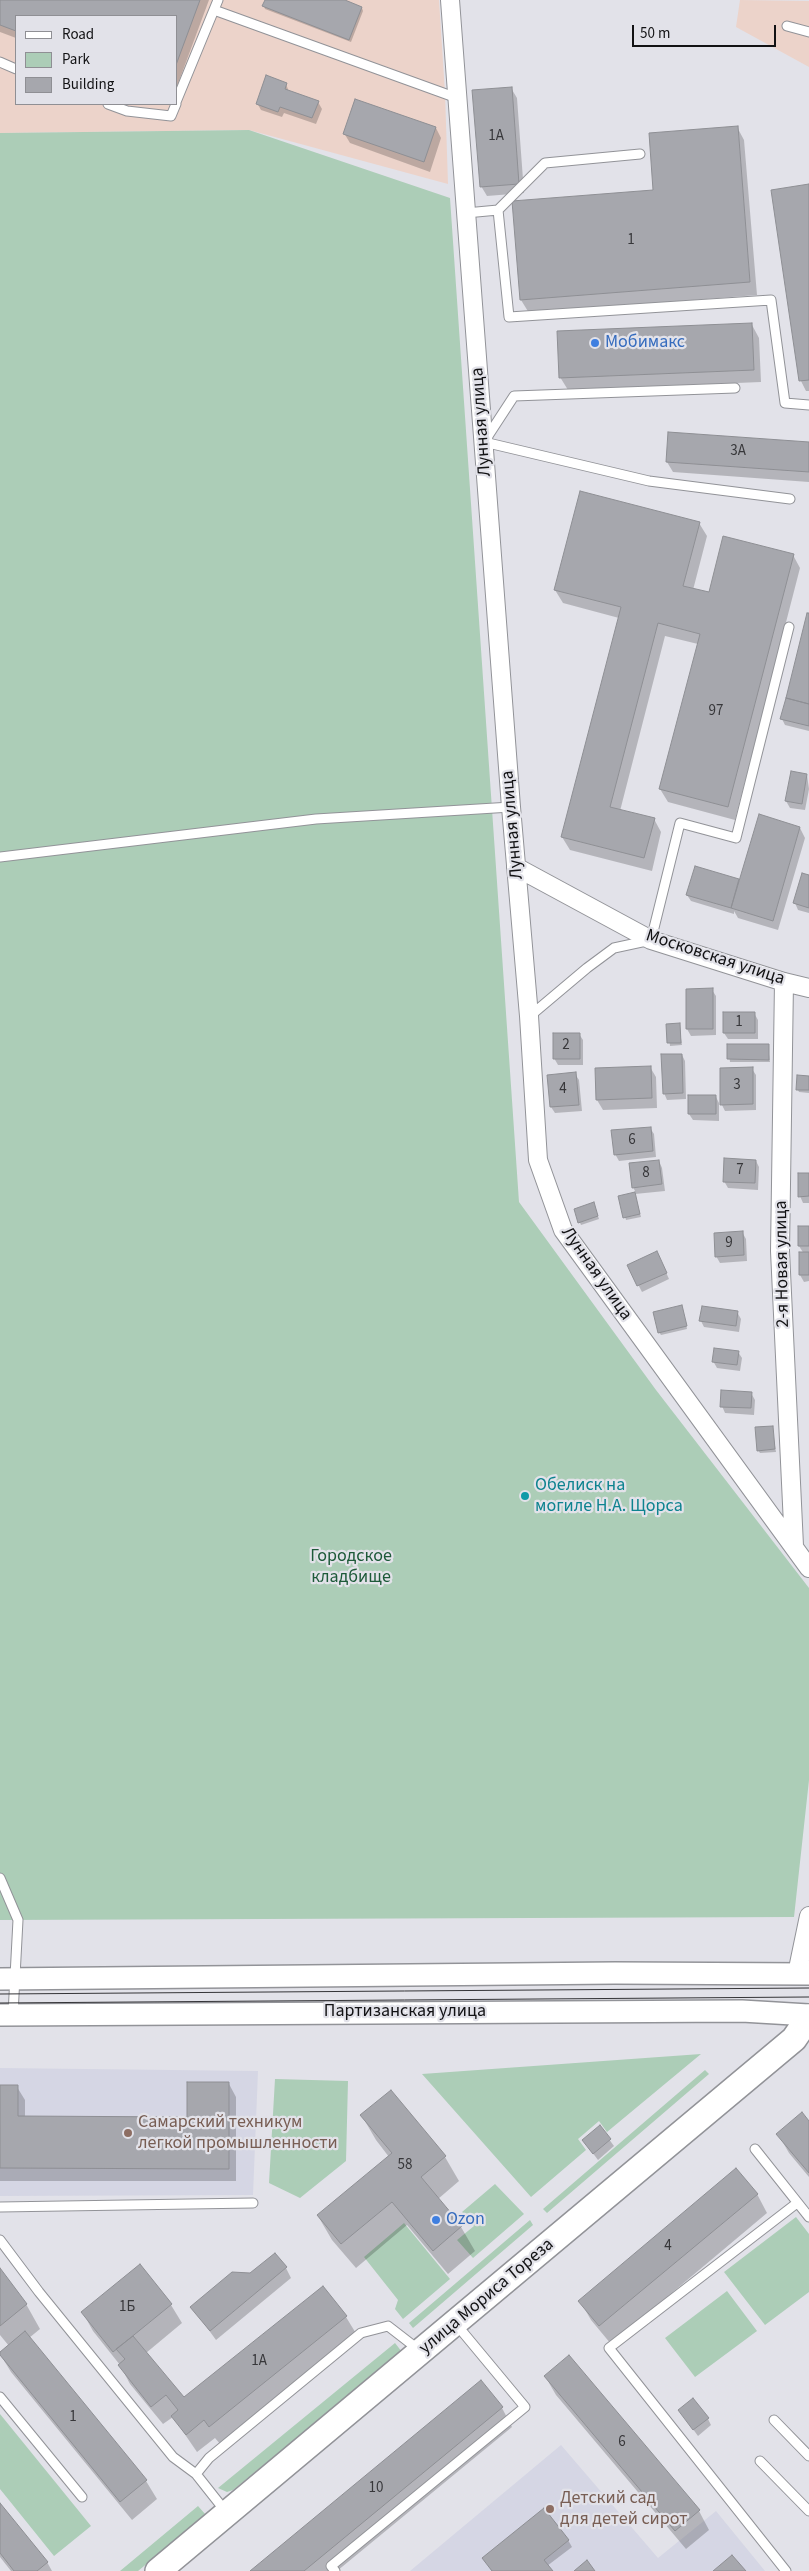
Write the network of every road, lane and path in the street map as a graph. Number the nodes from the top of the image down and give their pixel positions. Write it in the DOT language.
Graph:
graph roads {
  1 [pos="218,0"];
  2 [pos="450,0"];
  3 [pos="214,10"];
  4 [pos="787,26"];
  5 [pos="809,32"];
  6 [pos="0,62"];
  7 [pos="15,69"];
  8 [pos="178,98"];
  9 [pos="457,98"];
  10 [pos="111,105"];
  11 [pos="175,105"];
  12 [pos="640,154"];
  13 [pos="498,210"];
  14 [pos="466,212"];
  15 [pos="735,388"];
  16 [pos="809,405"];
  17 [pos="484,442"];
  18 [pos="790,499"];
  19 [pos="788,627"];
  20 [pos="511,807"];
  21 [pos="0,857"];
  22 [pos="516,867"];
  23 [pos="651,940"];
  24 [pos="784,982"];
  25 [pos="809,988"];
  26 [pos="529,1016"];
  27 [pos="794,1546"];
  28 [pos="809,1568"];
  29 [pos="0,1878"];
  30 [pos="809,1916"];
  31 [pos="809,1974"];
  32 [pos="8,1979"];
  33 [pos="6,2014"];
  34 [pos="809,2016"];
  35 [pos="755,2149"];
  36 [pos="798,2202"];
  37 [pos="253,2203"];
  38 [pos="0,2207"];
  39 [pos="809,2217"];
  40 [pos="0,2240"];
  41 [pos="456,2323"];
  42 [pos="421,2352"];
  43 [pos="0,2397"];
  44 [pos="774,2420"];
  45 [pos="809,2456"];
  46 [pos="760,2461"];
  47 [pos="196,2474"];
  48 [pos="82,2497"];
  49 [pos="809,2511"];
  50 [pos="227,2514"];
  51 [pos="158,2571"];
  52 [pos="335,2571"];
  53 [pos="786,2571"];
  1 -- 3 [label="lane"];
  2 -- 9 [label="street, Лунная улица"];
  3 -- 8 [label="lane"];
  3 -- 9 [label="lane"];
  4 -- 5 [label="lane"];
  6 -- 7 [label="lane"];
  9 -- 14 [label="street, Лунная улица"];
  10 -- 11 [label="lane"];
  12 -- 13 [label="lane"];
  13 -- 14 [label="lane"];
  13 -- 16 [label="lane"];
  14 -- 17 [label="street, Лунная улица"];
  15 -- 17 [label="lane"];
  17 -- 18 [label="lane"];
  17 -- 20 [label="street, Лунная улица"];
  19 -- 23 [label="lane"];
  20 -- 21 [label="lane"];
  20 -- 22 [label="street, Лунная улица"];
  22 -- 23 [label="street, Московская улица"];
  22 -- 26 [label="street, Лунная улица"];
  23 -- 24 [label="street, Московская улица"];
  23 -- 26 [label="lane"];
  24 -- 25 [label="street, Московская улица"];
  24 -- 27 [label="street, 2-я Новая улица"];
  26 -- 27 [label="street, Лунная улица"];
  27 -- 28 [label="street, Лунная улица"];
  29 -- 32 [label="lane"];
  30 -- 31 [label="street"];
  31 -- 32 [label="street, Партизанская улица"];
  32 -- 33 [label="lane"];
  33 -- 34 [label="street, Партизанская улица"];
  34 -- 41 [label="main road, улица Мориса Тореза"];
  35 -- 36 [label="lane"];
  36 -- 39 [label="lane"];
  36 -- 53 [label="lane"];
  37 -- 38 [label="lane"];
  40 -- 47 [label="lane"];
  41 -- 42 [label="main road, улица Мориса Тореза"];
  41 -- 52 [label="lane"];
  42 -- 47 [label="lane"];
  42 -- 50 [label="main road, улица Мориса Тореза"];
  43 -- 48 [label="lane"];
  44 -- 45 [label="lane"];
  46 -- 49 [label="lane"];
  47 -- 50 [label="lane"];
  50 -- 51 [label="main road, улица Мориса Тореза"];
}
